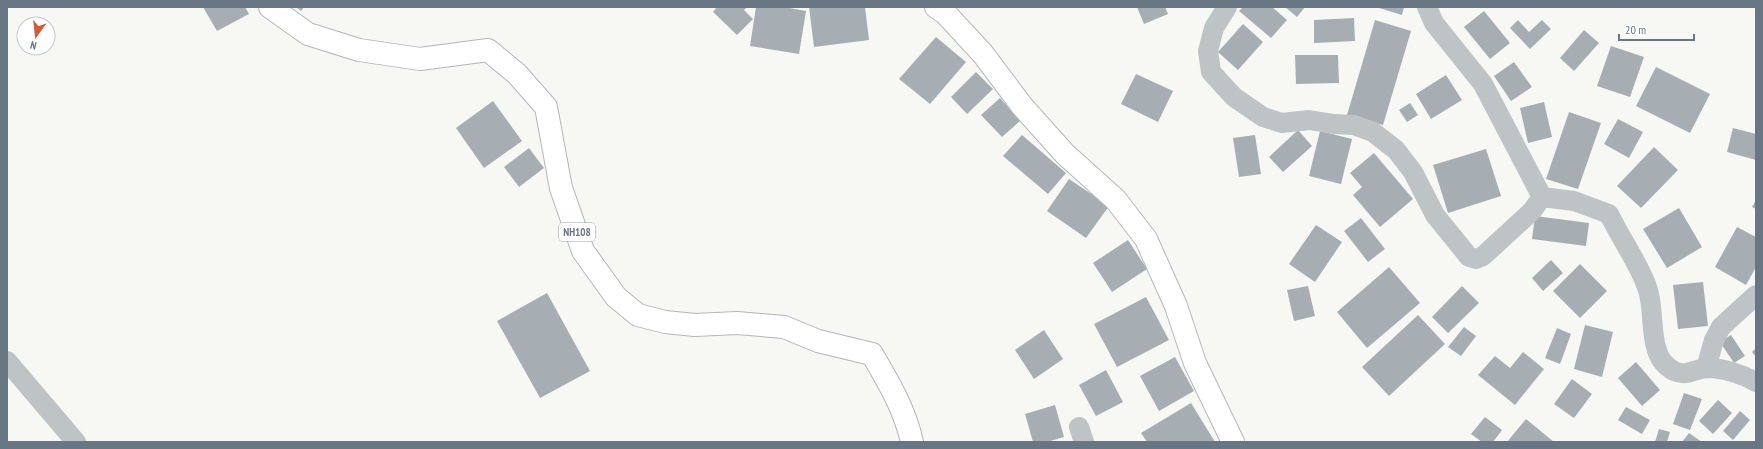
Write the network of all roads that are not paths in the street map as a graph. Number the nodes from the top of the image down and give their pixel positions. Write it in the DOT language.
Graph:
graph roads {
  1 [pos="270,7"];
  2 [pos="936,7"];
  3 [pos="1227,7"];
  4 [pos="1427,7"];
  5 [pos="1542,196"];
  6 [pos="1756,295"];
  7 [pos="7,361"];
  8 [pos="1706,368"];
  9 [pos="1756,382"];
  10 [pos="76,442"];
  11 [pos="912,442"];
  12 [pos="1232,442"];
  1 -- 11 [label="main road, NH108"];
  2 -- 12 [label="main road"];
  3 -- 5 [label="street"];
  4 -- 5 [label="street"];
  5 -- 8 [label="street"];
  6 -- 8 [label="street"];
  7 -- 10 [label="street"];
  8 -- 9 [label="street"];
}
